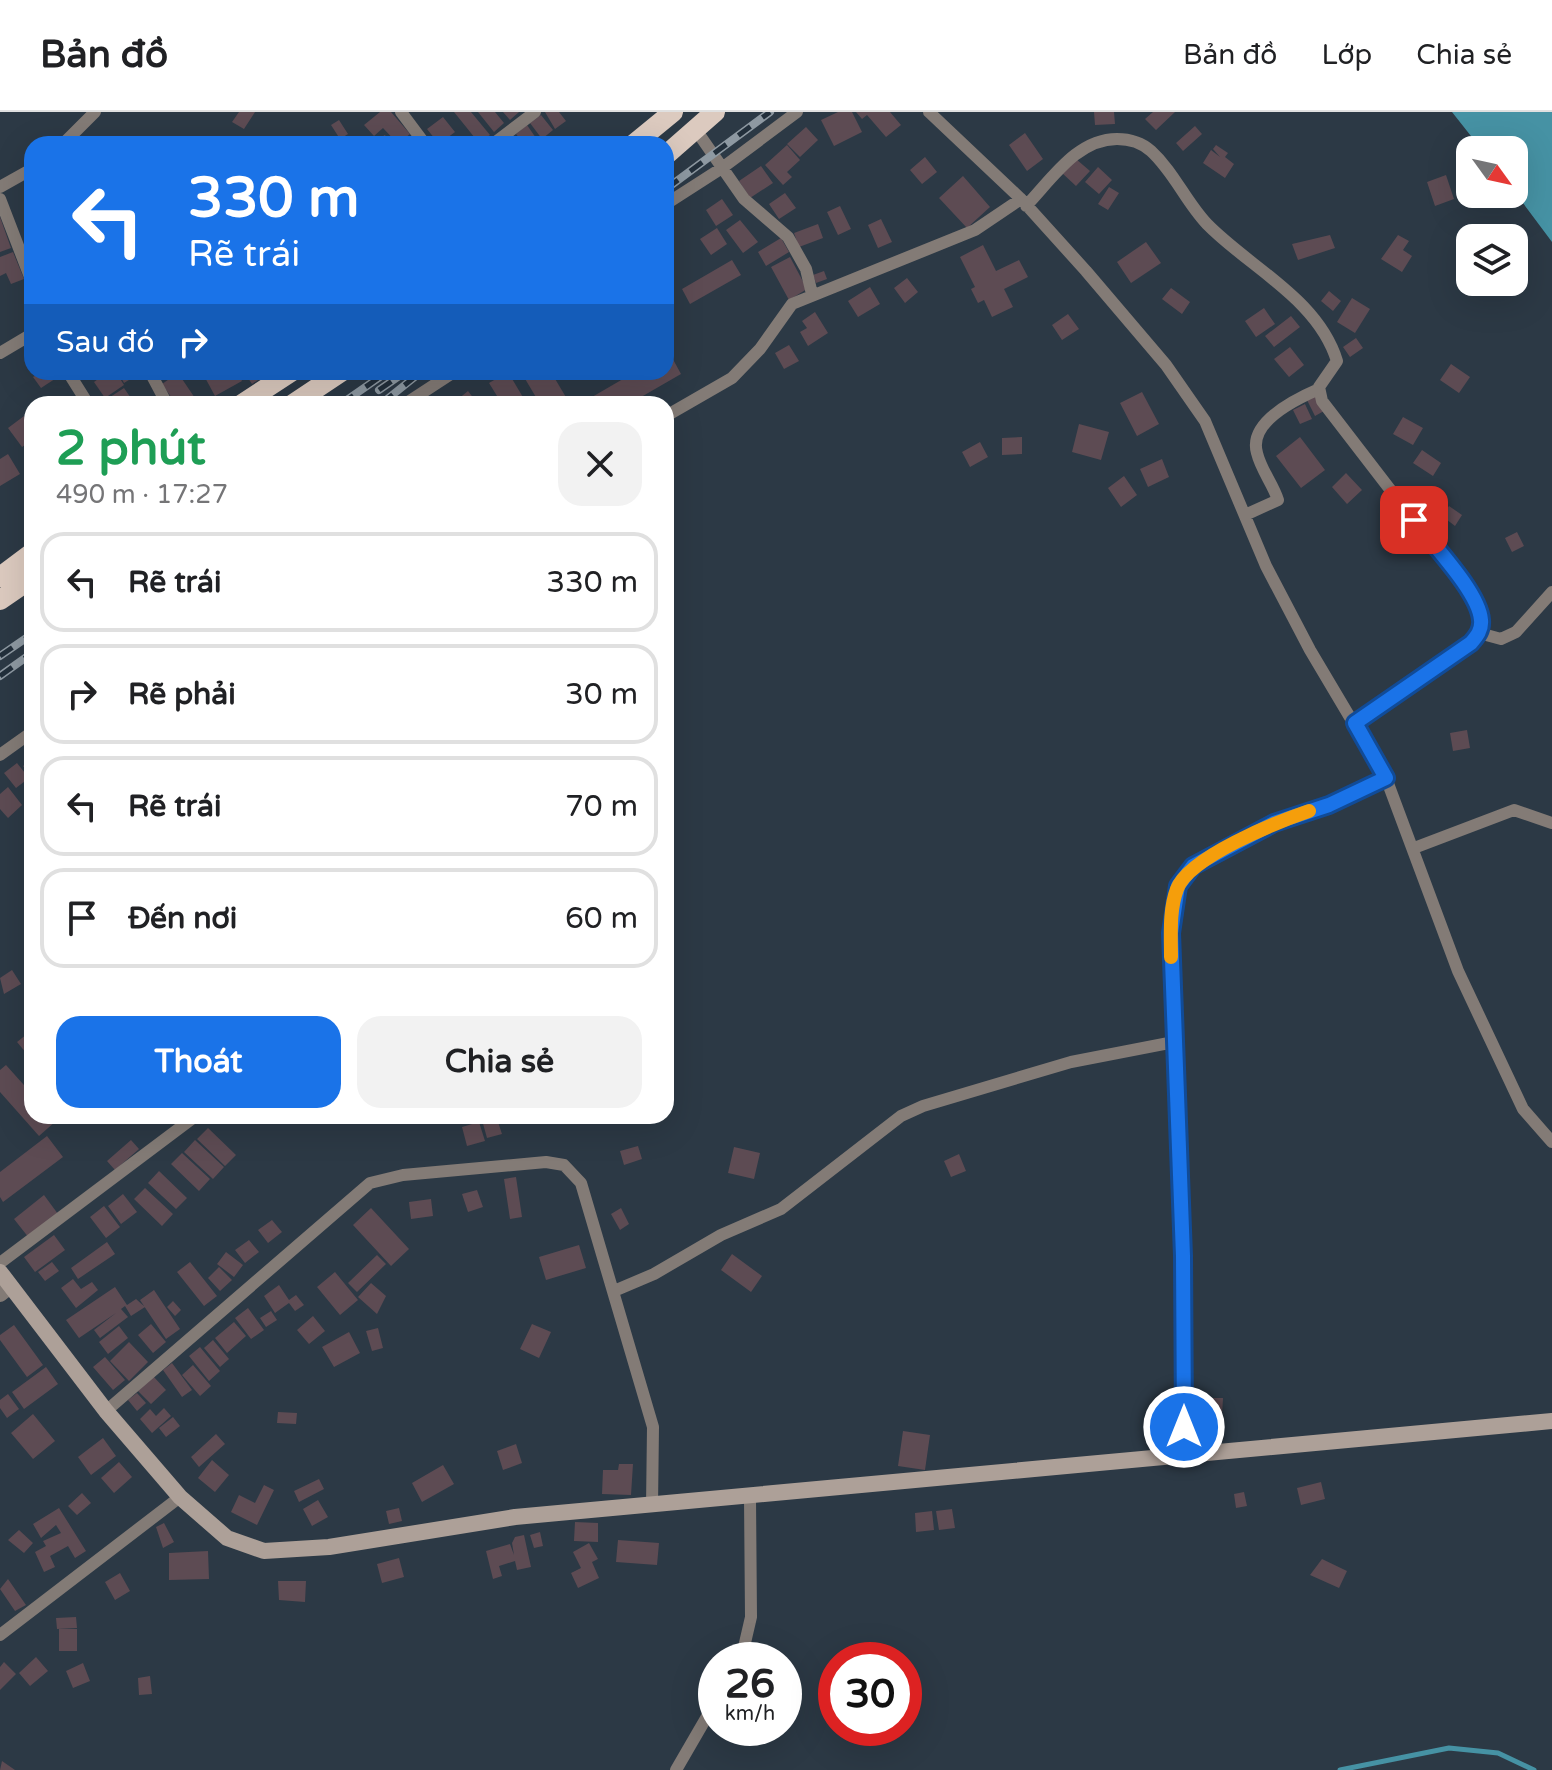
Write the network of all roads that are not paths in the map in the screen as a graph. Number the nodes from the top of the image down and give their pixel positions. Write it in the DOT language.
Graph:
graph roads {
  1 [pos="95,112"];
  2 [pos="401,112"];
  3 [pos="535,112"];
  4 [pos="673,112"];
  5 [pos="715,112"];
  6 [pos="797,112"];
  7 [pos="929,112"];
  8 [pos="696,130"];
  9 [pos="71,136"];
  10 [pos="419,136"];
  11 [pos="504,136"];
  12 [pos="644,136"];
  13 [pos="674,148"];
  14 [pos="722,168"];
  15 [pos="24,174"];
  16 [pos="0,187"];
  17 [pos="0,199"];
  18 [pos="674,199"];
  19 [pos="1024,202"];
  20 [pos="24,261"];
  21 [pos="812,294"];
  22 [pos="24,339"];
  23 [pos="0,353"];
  24 [pos="279,380"];
  25 [pos="329,380"];
  26 [pos="442,380"];
  27 [pos="1319,389"];
  28 [pos="254,396"];
  29 [pos="305,396"];
  30 [pos="417,396"];
  31 [pos="674,411"];
  32 [pos="1245,515"];
  33 [pos="24,559"];
  34 [pos="0,577"];
  35 [pos="24,584"];
  36 [pos="1552,592"];
  37 [pos="0,600"];
  38 [pos="1479,633"];
  39 [pos="1355,723"];
  40 [pos="24,738"];
  41 [pos="0,755"];
  42 [pos="1386,778"];
  43 [pos="1552,823"];
  44 [pos="1414,848"];
  45 [pos="1174,1042"];
  46 [pos="185,1124"];
  47 [pos="1552,1142"];
  48 [pos="0,1263"];
  49 [pos="0,1272"];
  50 [pos="5,1290"];
  51 [pos="614,1291"];
  52 [pos="106,1411"];
  53 [pos="1552,1421"];
  54 [pos="1184,1454"];
  55 [pos="180,1497"];
  56 [pos="750,1498"];
  57 [pos="652,1506"];
  58 [pos="0,1635"];
  59 [pos="745,1642"];
  60 [pos="698,1732"];
  61 [pos="676,1770"];
  1 -- 9 [label="street"];
  2 -- 10 [label="street"];
  3 -- 11 [label="street"];
  4 -- 12 [label="highway"];
  5 -- 8 [label="highway"];
  6 -- 14 [label="street"];
  7 -- 19 [label="street"];
  8 -- 13 [label="highway"];
  8 -- 14 [label="street"];
  14 -- 18 [label="street"];
  14 -- 21 [label="street"];
  15 -- 16 [label="street"];
  17 -- 20 [label="street"];
  19 -- 21 [label="street"];
  19 -- 27 [label="street"];
  19 -- 32 [label="street"];
  21 -- 31 [label="street"];
  22 -- 23 [label="street"];
  24 -- 28 [label="highway"];
  25 -- 29 [label="highway"];
  26 -- 30 [label="street"];
  27 -- 32 [label="street"];
  27 -- 38 [label="street"];
  32 -- 39 [label="street"];
  33 -- 34 [label="highway"];
  35 -- 37 [label="highway"];
  36 -- 38 [label="street"];
  38 -- 39 [label="street"];
  39 -- 42 [label="street"];
  40 -- 41 [label="street"];
  42 -- 44 [label="street"];
  42 -- 45 [label="street"];
  43 -- 44 [label="street"];
  44 -- 47 [label="street"];
  45 -- 51 [label="street"];
  45 -- 54 [label="street"];
  46 -- 48 [label="street"];
  49 -- 50 [label="main road"];
  50 -- 52 [label="main road"];
  51 -- 52 [label="street"];
  51 -- 57 [label="street"];
  52 -- 55 [label="main road"];
  53 -- 54 [label="main road"];
  54 -- 56 [label="main road"];
  55 -- 57 [label="main road"];
  55 -- 58 [label="street"];
  56 -- 57 [label="main road"];
  56 -- 59 [label="street"];
  60 -- 61 [label="street"];
}
